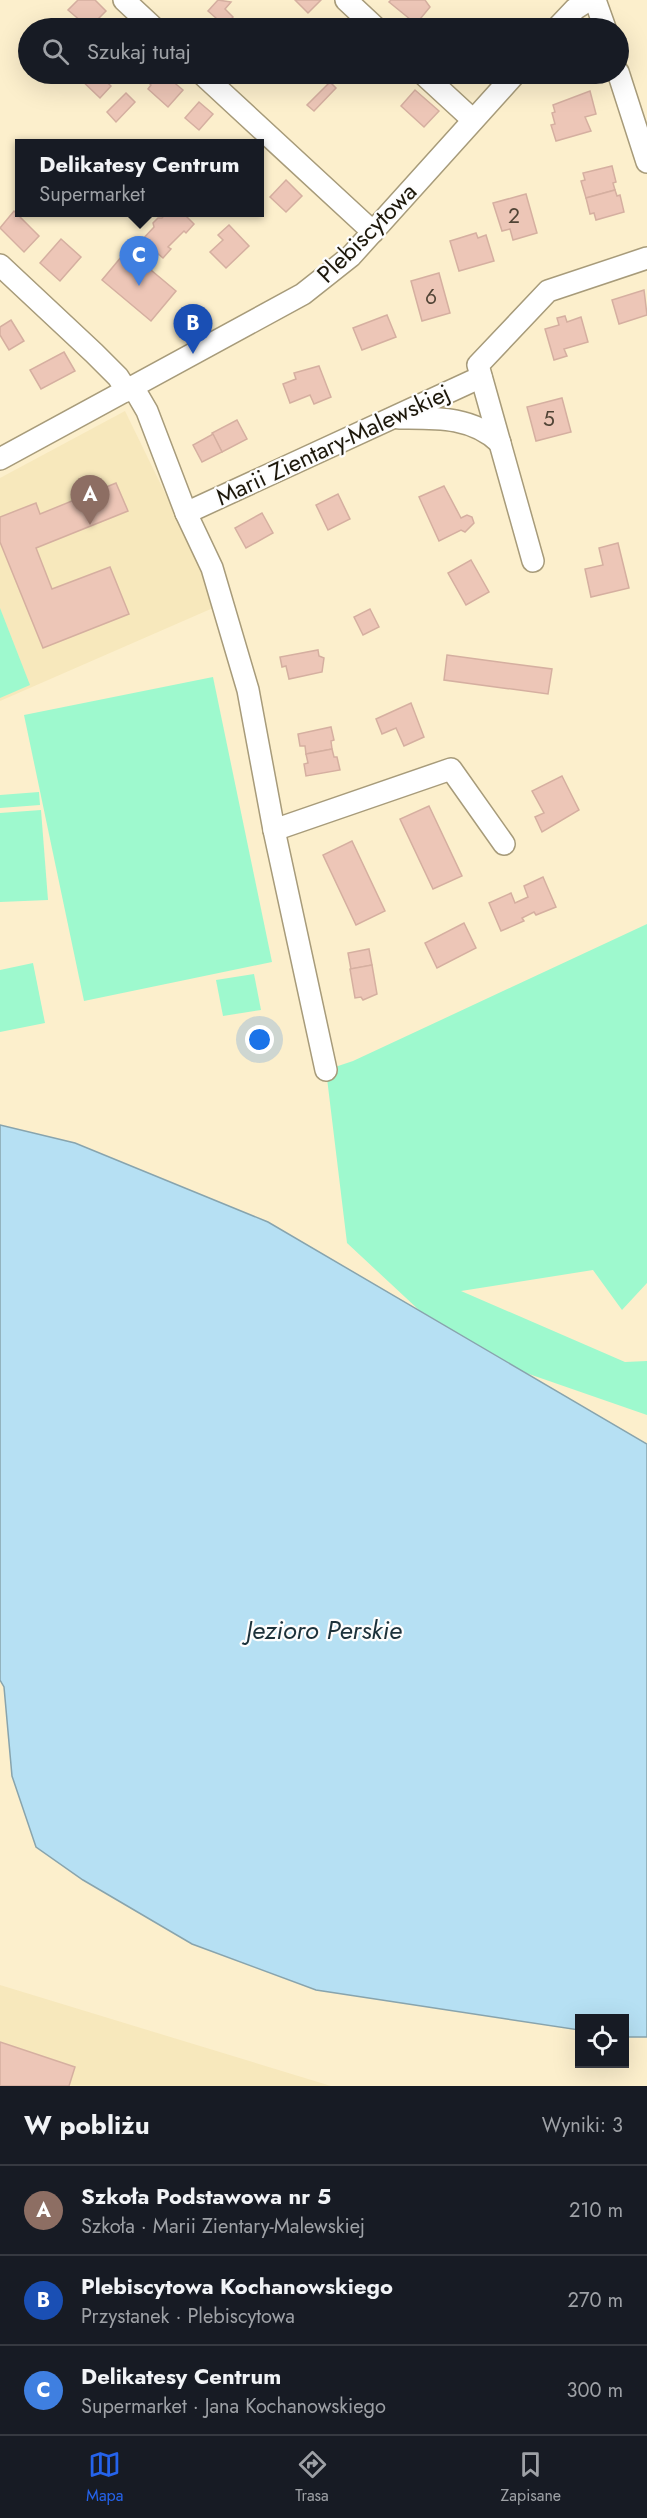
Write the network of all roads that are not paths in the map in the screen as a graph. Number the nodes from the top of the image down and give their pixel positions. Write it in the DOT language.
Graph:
graph roads {
  1 [pos="123,0"];
  2 [pos="346,0"];
  3 [pos="589,0"];
  4 [pos="596,0"];
  5 [pos="143,18"];
  6 [pos="365,18"];
  7 [pos="566,18"];
  8 [pos="601,18"];
  9 [pos="213,84"];
  10 [pos="434,84"];
  11 [pos="506,84"];
  12 [pos="622,84"];
  13 [pos="473,120"];
  14 [pos="647,162"];
  15 [pos="373,232"];
  16 [pos="647,258"];
  17 [pos="0,265"];
  18 [pos="481,377"];
  19 [pos="130,389"];
  20 [pos="392,418"];
  21 [pos="500,442"];
  22 [pos="0,459"];
  23 [pos="186,513"];
  24 [pos="533,561"];
  25 [pos="274,830"];
  26 [pos="504,844"];
  27 [pos="326,1070"];
  1 -- 5 [label="street"];
  2 -- 6 [label="street"];
  3 -- 7 [label="street"];
  4 -- 8 [label="street"];
  9 -- 15 [label="street"];
  10 -- 13 [label="street"];
  11 -- 13 [label="street, Plebiscytowa"];
  12 -- 14 [label="street"];
  13 -- 15 [label="street, Plebiscytowa"];
  15 -- 19 [label="street, Plebiscytowa"];
  16 -- 18 [label="street"];
  17 -- 19 [label="street, Marii Zientary-Malewskiej"];
  18 -- 20 [label="street, Marii Zientary-Malewskiej"];
  18 -- 21 [label="street"];
  19 -- 22 [label="street, Plebiscytowa"];
  19 -- 23 [label="street, Marii Zientary-Malewskiej"];
  20 -- 21 [label="street"];
  20 -- 23 [label="street, Marii Zientary-Malewskiej"];
  21 -- 24 [label="street"];
  23 -- 25 [label="street, Marii Zientary-Malewskiej"];
  25 -- 26 [label="street"];
  25 -- 27 [label="street, Marii Zientary-Malewskiej"];
}
